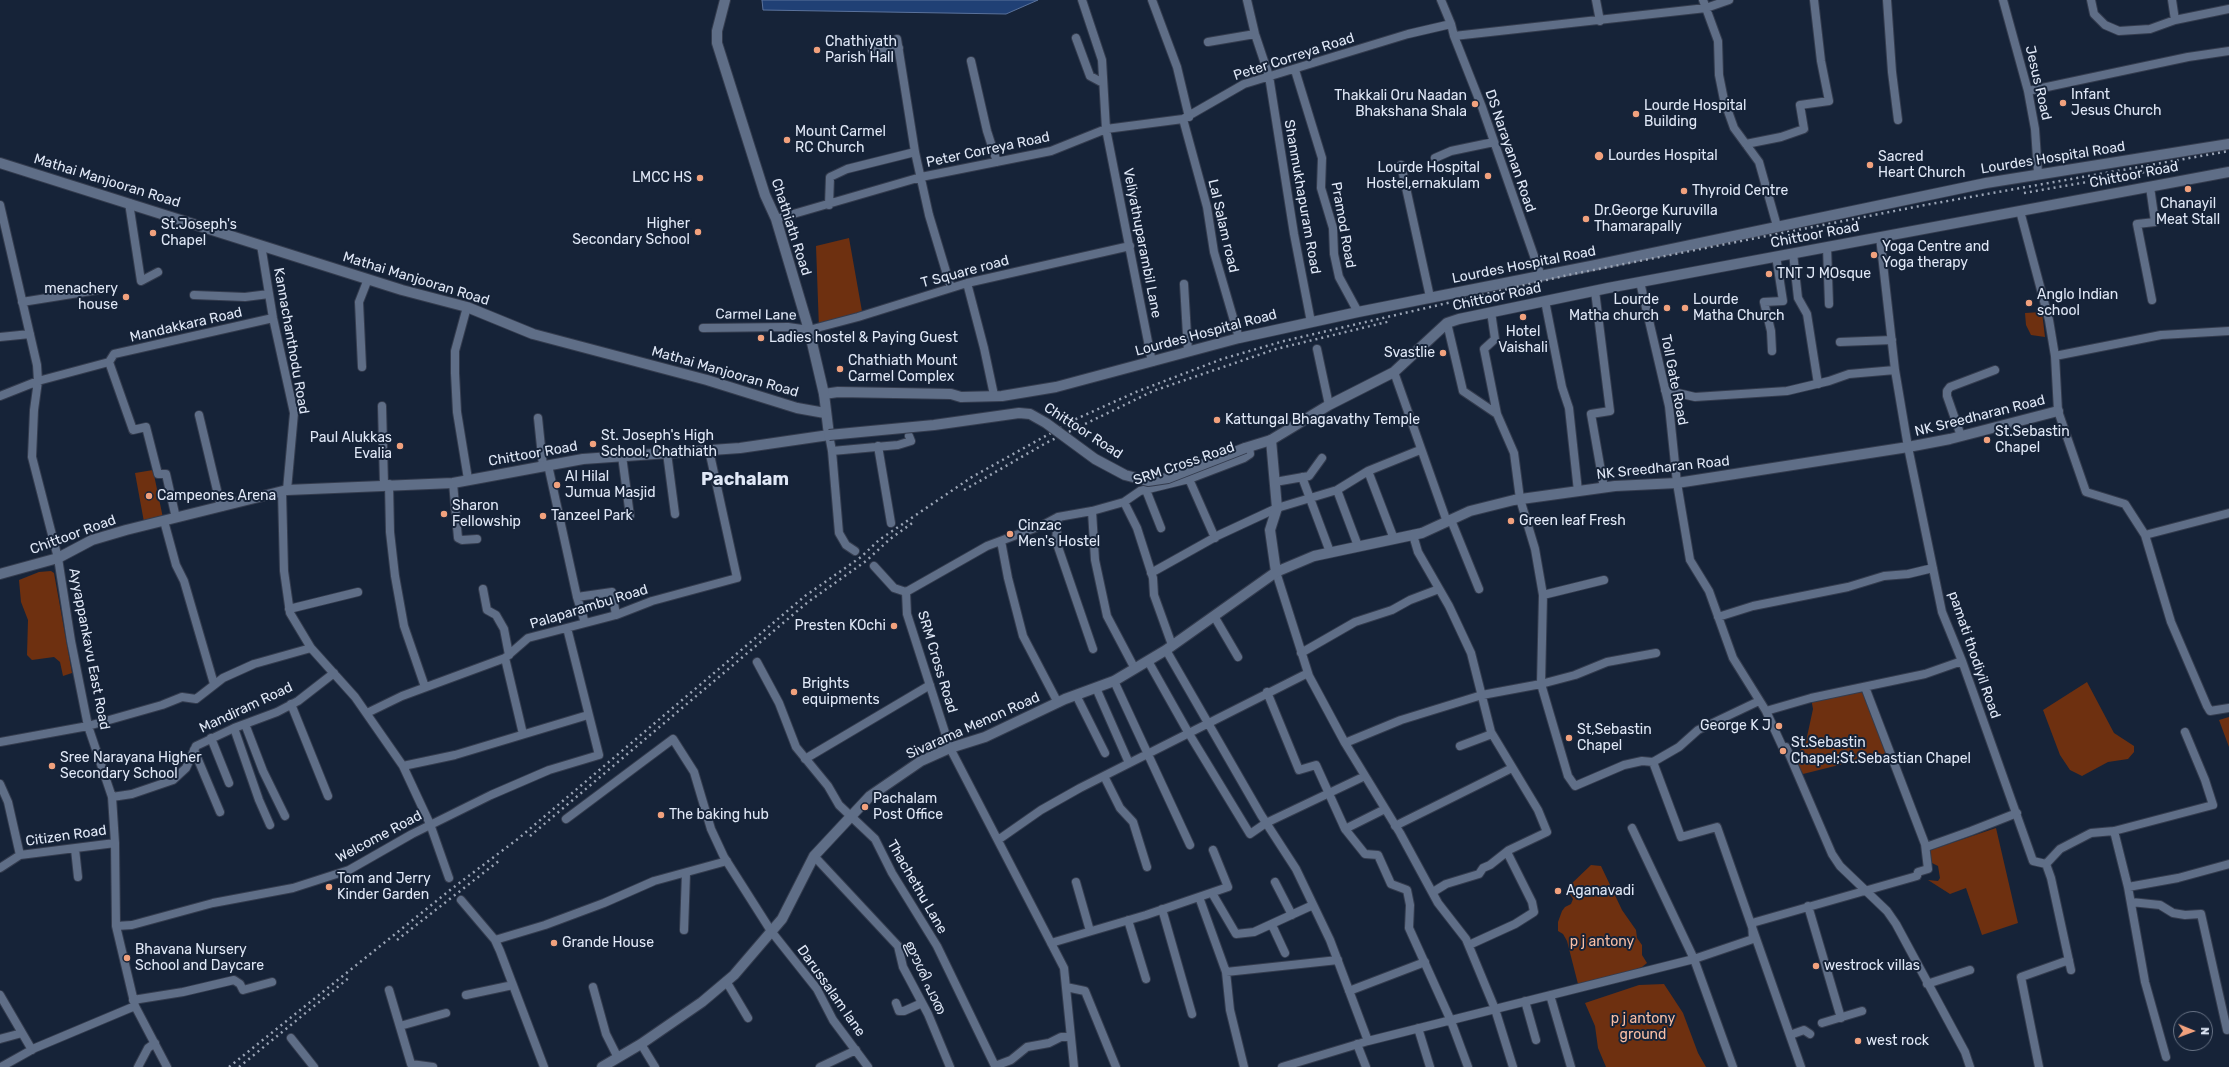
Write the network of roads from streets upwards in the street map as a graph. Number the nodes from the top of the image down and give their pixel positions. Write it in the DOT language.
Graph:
graph roads {
  1 [pos="725,0"];
  2 [pos="1082,0"];
  3 [pos="1152,0"];
  4 [pos="1247,0"];
  5 [pos="1441,0"];
  6 [pos="1596,0"];
  7 [pos="1729,0"];
  8 [pos="1814,0"];
  9 [pos="1887,0"];
  10 [pos="2003,0"];
  11 [pos="2091,0"];
  12 [pos="2172,0"];
  13 [pos="1704,4"];
  14 [pos="2229,9"];
  15 [pos="2175,20"];
  16 [pos="1600,21"];
  17 [pos="1451,24"];
  18 [pos="1255,34"];
  19 [pos="1454,36"];
  20 [pos="1076,38"];
  21 [pos="1208,42"];
  22 [pos="872,50"];
  23 [pos="2229,51"];
  24 [pos="971,61"];
  25 [pos="1295,70"];
  26 [pos="1269,76"];
  27 [pos="1103,83"];
  28 [pos="2028,91"];
  29 [pos="1186,118"];
  30 [pos="1898,120"];
  31 [pos="1106,129"];
  32 [pos="1494,142"];
  33 [pos="1746,144"];
  34 [pos="2229,144"];
  35 [pos="915,152"];
  36 [pos="1435,158"];
  37 [pos="0,162"];
  38 [pos="996,162"];
  39 [pos="1401,165"];
  40 [pos="2229,172"];
  41 [pos="2038,173"];
  42 [pos="921,178"];
  43 [pos="2150,187"];
  44 [pos="129,203"];
  45 [pos="0,205"];
  46 [pos="829,205"];
  47 [pos="2020,211"];
  48 [pos="776,219"];
  49 [pos="1777,226"];
  50 [pos="1880,237"];
  51 [pos="261,244"];
  52 [pos="1130,246"];
  53 [pos="1827,247"];
  54 [pos="1793,253"];
  55 [pos="1776,256"];
  56 [pos="158,272"];
  57 [pos="1541,276"];
  58 [pos="368,279"];
  59 [pos="1640,282"];
  60 [pos="966,283"];
  61 [pos="1184,284"];
  62 [pos="951,288"];
  63 [pos="96,290"];
  64 [pos="1595,291"];
  65 [pos="269,294"];
  66 [pos="194,295"];
  67 [pos="1430,297"];
  68 [pos="2152,300"];
  69 [pos="1545,301"];
  70 [pos="22,302"];
  71 [pos="1829,304"];
  72 [pos="467,307"];
  73 [pos="1358,312"];
  74 [pos="1491,312"];
  75 [pos="273,318"];
  76 [pos="1310,322"];
  77 [pos="1446,323"];
  78 [pos="703,328"];
  79 [pos="809,330"];
  80 [pos="2229,331"];
  81 [pos="30,334"];
  82 [pos="0,336"];
  83 [pos="1239,338"];
  84 [pos="1892,340"];
  85 [pos="1840,342"];
  86 [pos="1317,349"];
  87 [pos="1188,352"];
  88 [pos="1772,352"];
  89 [pos="2055,356"];
  90 [pos="108,362"];
  91 [pos="1152,362"];
  92 [pos="362,367"];
  93 [pos="1895,370"];
  94 [pos="1995,370"];
  95 [pos="1394,372"];
  96 [pos="38,381"];
  97 [pos="1818,384"];
  98 [pos="1665,390"];
  99 [pos="824,394"];
  100 [pos="994,395"];
  101 [pos="0,396"];
  102 [pos="1330,405"];
  103 [pos="382,406"];
  104 [pos="2058,411"];
  105 [pos="825,413"];
  106 [pos="1497,414"];
  107 [pos="200,415"];
  108 [pos="538,418"];
  109 [pos="829,434"];
  110 [pos="909,436"];
  111 [pos="1961,436"];
  112 [pos="1271,440"];
  113 [pos="878,446"];
  114 [pos="1908,447"];
  115 [pos="1247,448"];
  116 [pos="709,450"];
  117 [pos="1420,450"];
  118 [pos="832,451"];
  119 [pos="667,453"];
  120 [pos="622,456"];
  121 [pos="1322,458"];
  122 [pos="545,466"];
  123 [pos="1368,471"];
  124 [pos="1302,477"];
  125 [pos="468,479"];
  126 [pos="1189,479"];
  127 [pos="453,482"];
  128 [pos="1275,482"];
  129 [pos="1677,483"];
  130 [pos="387,485"];
  131 [pos="1604,488"];
  132 [pos="1146,490"];
  133 [pos="1337,490"];
  134 [pos="284,491"];
  135 [pos="1578,491"];
  136 [pos="1310,498"];
  137 [pos="1520,499"];
  138 [pos="1124,502"];
  139 [pos="221,507"];
  140 [pos="1277,508"];
  141 [pos="1092,511"];
  142 [pos="2229,513"];
  143 [pos="675,514"];
  144 [pos="630,516"];
  145 [pos="1058,517"];
  146 [pos="176,518"];
  147 [pos="164,521"];
  148 [pos="1449,521"];
  149 [pos="891,523"];
  150 [pos="1161,528"];
  151 [pos="1412,535"];
  152 [pos="2145,535"];
  153 [pos="1215,538"];
  154 [pos="477,539"];
  155 [pos="1394,539"];
  156 [pos="1001,541"];
  157 [pos="1358,546"];
  158 [pos="855,551"];
  159 [pos="1330,552"];
  160 [pos="58,558"];
  161 [pos="874,566"];
  162 [pos="1933,568"];
  163 [pos="1276,572"];
  164 [pos="1151,573"];
  165 [pos="0,574"];
  166 [pos="1604,580"];
  167 [pos="482,589"];
  168 [pos="1439,589"];
  169 [pos="1479,589"];
  170 [pos="358,592"];
  171 [pos="906,592"];
  172 [pos="1544,595"];
  173 [pos="577,597"];
  174 [pos="290,609"];
  175 [pos="616,615"];
  176 [pos="1214,616"];
  177 [pos="1718,617"];
  178 [pos="585,623"];
  179 [pos="567,628"];
  180 [pos="1169,647"];
  181 [pos="311,648"];
  182 [pos="1093,649"];
  183 [pos="1301,653"];
  184 [pos="1656,653"];
  185 [pos="507,656"];
  186 [pos="1238,657"];
  187 [pos="1148,661"];
  188 [pos="1962,661"];
  189 [pos="757,662"];
  190 [pos="1135,669"];
  191 [pos="1308,672"];
  192 [pos="334,674"];
  193 [pos="1114,681"];
  194 [pos="214,684"];
  195 [pos="1541,684"];
  196 [pos="930,685"];
  197 [pos="425,687"];
  198 [pos="1865,687"];
  199 [pos="1096,688"];
  200 [pos="1267,692"];
  201 [pos="1076,695"];
  202 [pos="1482,695"];
  203 [pos="1759,701"];
  204 [pos="1058,703"];
  205 [pos="291,704"];
  206 [pos="2229,708"];
  207 [pos="1766,711"];
  208 [pos="367,713"];
  209 [pos="588,715"];
  210 [pos="1208,722"];
  211 [pos="245,724"];
  212 [pos="88,726"];
  213 [pos="234,728"];
  214 [pos="1188,732"];
  215 [pos="2185,732"];
  216 [pos="523,734"];
  217 [pos="1492,734"];
  218 [pos="211,738"];
  219 [pos="0,742"];
  220 [pos="1345,743"];
  221 [pos="1460,746"];
  222 [pos="950,748"];
  223 [pos="194,750"];
  224 [pos="1104,753"];
  225 [pos="1148,754"];
  226 [pos="805,759"];
  227 [pos="1653,762"];
  228 [pos="1130,763"];
  229 [pos="403,766"];
  230 [pos="1512,768"];
  231 [pos="1104,776"];
  232 [pos="1365,776"];
  233 [pos="229,783"];
  234 [pos="0,784"];
  235 [pos="1329,794"];
  236 [pos="328,796"];
  237 [pos="112,797"];
  238 [pos="1385,809"];
  239 [pos="220,812"];
  240 [pos="2017,813"];
  241 [pos="285,816"];
  242 [pos="850,816"];
  243 [pos="566,819"];
  244 [pos="1266,823"];
  245 [pos="270,824"];
  246 [pos="430,824"];
  247 [pos="1395,826"];
  248 [pos="1632,828"];
  249 [pos="1346,829"];
  250 [pos="2114,831"];
  251 [pos="998,840"];
  252 [pos="115,843"];
  253 [pos="1925,844"];
  254 [pos="1190,845"];
  255 [pos="75,849"];
  256 [pos="1213,850"];
  257 [pos="1507,852"];
  258 [pos="20,855"];
  259 [pos="814,856"];
  260 [pos="727,861"];
  261 [pos="2046,864"];
  262 [pos="2229,864"];
  263 [pos="0,868"];
  264 [pos="1147,868"];
  265 [pos="686,874"];
  266 [pos="78,877"];
  267 [pos="449,878"];
  268 [pos="1076,882"];
  269 [pos="1275,882"];
  270 [pos="2128,887"];
  271 [pos="1865,890"];
  272 [pos="1433,892"];
  273 [pos="1212,893"];
  274 [pos="1199,897"];
  275 [pos="462,900"];
  276 [pos="2131,902"];
  277 [pos="1313,905"];
  278 [pos="1808,906"];
  279 [pos="1162,909"];
  280 [pos="1292,915"];
  281 [pos="1128,920"];
  282 [pos="1752,923"];
  283 [pos="1272,925"];
  284 [pos="116,926"];
  285 [pos="684,930"];
  286 [pos="771,930"];
  287 [pos="1090,931"];
  288 [pos="495,940"];
  289 [pos="1051,942"];
  290 [pos="1469,944"];
  291 [pos="1285,953"];
  292 [pos="1694,959"];
  293 [pos="1338,960"];
  294 [pos="2069,960"];
  295 [pos="1425,962"];
  296 [pos="1970,970"];
  297 [pos="2071,970"];
  298 [pos="1226,972"];
  299 [pos="1146,979"];
  300 [pos="726,981"];
  301 [pos="272,982"];
  302 [pos="1927,984"];
  303 [pos="513,985"];
  304 [pos="594,987"];
  305 [pos="1066,987"];
  306 [pos="389,990"];
  307 [pos="1349,991"];
  308 [pos="0,995"];
  309 [pos="466,995"];
  310 [pos="1550,995"];
  311 [pos="1525,1001"];
  312 [pos="134,1003"];
  313 [pos="896,1003"];
  314 [pos="922,1003"];
  315 [pos="1495,1009"];
  316 [pos="1862,1011"];
  317 [pos="446,1013"];
  318 [pos="1192,1014"];
  319 [pos="748,1018"];
  320 [pos="1841,1018"];
  321 [pos="1451,1021"];
  322 [pos="1822,1023"];
  323 [pos="400,1026"];
  324 [pos="1418,1028"];
  325 [pos="2227,1030"];
  326 [pos="22,1033"];
  327 [pos="1810,1034"];
  328 [pos="1790,1035"];
  329 [pos="1071,1037"];
  330 [pos="291,1038"];
  331 [pos="0,1039"];
  332 [pos="1536,1040"];
  333 [pos="1368,1041"];
  334 [pos="155,1043"];
  335 [pos="641,1044"];
  336 [pos="1357,1044"];
  337 [pos="32,1050"];
  338 [pos="856,1050"];
  339 [pos="2166,1057"];
  340 [pos="618,1058"];
  341 [pos="1306,1064"];
  342 [pos="4,1066"];
  343 [pos="993,1066"];
  344 [pos="138,1067"];
  345 [pos="167,1067"];
  346 [pos="314,1067"];
  347 [pos="433,1067"];
  348 [pos="544,1067"];
  349 [pos="602,1067"];
  350 [pos="655,1067"];
  351 [pos="820,1067"];
  352 [pos="868,1067"];
  353 [pos="950,1067"];
  354 [pos="1074,1067"];
  355 [pos="1116,1067"];
  356 [pos="1244,1067"];
  357 [pos="1282,1067"];
  358 [pos="1366,1067"];
  359 [pos="1430,1067"];
  360 [pos="1468,1067"];
  361 [pos="1513,1067"];
  362 [pos="1571,1067"];
  363 [pos="1733,1067"];
  364 [pos="1801,1067"];
  365 [pos="1970,1067"];
  366 [pos="2039,1067"];
  1 -- 48 [label="street, Chathiath Road"];
  2 -- 27 [label="street, Veliyathuparambil Lane"];
  3 -- 29 [label="street, Lal Salam road"];
  4 -- 18 [label="street, Shanmukhapuram Road"];
  5 -- 17 [label="street"];
  6 -- 16 [label="street"];
  7 -- 13 [label="street"];
  8 -- 33 [label="street"];
  9 -- 30 [label="street"];
  10 -- 28 [label="street, Jesus Road"];
  11 -- 15 [label="street"];
  12 -- 15 [label="street"];
  13 -- 16 [label="street"];
  13 -- 33 [label="street"];
  14 -- 15 [label="street"];
  16 -- 19 [label="street"];
  17 -- 19 [label="street"];
  17 -- 25 [label="street, Peter Correya Road"];
  18 -- 21 [label="street"];
  18 -- 26 [label="street, Shanmukhapuram Road"];
  19 -- 32 [label="street, DS Narayanan Road"];
  20 -- 27 [label="street"];
  22 -- 35 [label="street"];
  23 -- 28 [label="street"];
  24 -- 38 [label="street"];
  25 -- 26 [label="street, Peter Correya Road"];
  25 -- 73 [label="street, Pramod Road"];
  26 -- 29 [label="street, Peter Correya Road"];
  26 -- 76 [label="street, Shanmukhapuram Road"];
  27 -- 31 [label="street, Veliyathuparambil Lane"];
  28 -- 41 [label="street, Jesus Road"];
  29 -- 31 [label="street, Peter Correya Road"];
  29 -- 83 [label="street, Lal Salam road"];
  31 -- 38 [label="street, Peter Correya Road"];
  31 -- 52 [label="street, Veliyathuparambil Lane"];
  32 -- 36 [label="street"];
  32 -- 57 [label="street, DS Narayanan Road"];
  33 -- 49 [label="street"];
  34 -- 41 [label="street, Lourdes Hospital Road"];
  35 -- 42 [label="street"];
  35 -- 46 [label="street"];
  37 -- 44 [label="street, Mathai Manjooran Road"];
  38 -- 42 [label="street, Peter Correya Road"];
  39 -- 67 [label="street"];
  40 -- 43 [label="street, Chittoor Road"];
  41 -- 49 [label="street, Lourdes Hospital Road"];
  42 -- 46 [label="street, Peter Correya Road"];
  42 -- 62 [label="street"];
  43 -- 47 [label="street, Chittoor Road"];
  43 -- 68 [label="street"];
  44 -- 51 [label="street, Mathai Manjooran Road"];
  44 -- 56 [label="street"];
  45 -- 70 [label="street, Ayyappankavu East Road"];
  46 -- 48 [label="street, Peter Correya Road"];
  47 -- 50 [label="street, Chittoor Road"];
  47 -- 89 [label="street"];
  48 -- 79 [label="street, Chathiath Road"];
  49 -- 57 [label="street, Lourdes Hospital Road"];
  50 -- 53 [label="street, Chittoor Road"];
  50 -- 84 [label="street, pamati thodiyil Road"];
  51 -- 58 [label="street, Mathai Manjooran Road"];
  51 -- 65 [label="street, Kannachanthodu Road"];
  52 -- 60 [label="street, T Square road"];
  52 -- 91 [label="street, Veliyathuparambil Lane"];
  53 -- 54 [label="street, Chittoor Road"];
  53 -- 71 [label="street"];
  54 -- 55 [label="street, Chittoor Road"];
  54 -- 97 [label="street"];
  55 -- 59 [label="street, Chittoor Road"];
  55 -- 88 [label="street"];
  57 -- 67 [label="street, Lourdes Hospital Road"];
  58 -- 72 [label="street, Mathai Manjooran Road"];
  58 -- 92 [label="street"];
  59 -- 64 [label="street, Chittoor Road"];
  59 -- 98 [label="street, Toll Gate Road"];
  60 -- 62 [label="street, T Square road"];
  60 -- 100 [label="street"];
  61 -- 87 [label="street"];
  62 -- 79 [label="street, T Square road"];
  63 -- 70 [label="street"];
  64 -- 69 [label="street, Chittoor Road"];
  64 -- 131 [label="street"];
  65 -- 66 [label="street"];
  65 -- 75 [label="street, Kannachanthodu Road"];
  67 -- 73 [label="street, Lourdes Hospital Road"];
  69 -- 74 [label="street, Chittoor Road"];
  69 -- 135 [label="street"];
  70 -- 81 [label="street, Ayyappankavu East Road"];
  72 -- 105 [label="street, Mathai Manjooran Road"];
  72 -- 125 [label="street"];
  73 -- 76 [label="street, Lourdes Hospital Road"];
  74 -- 77 [label="street, Chittoor Road"];
  74 -- 106 [label="street"];
  75 -- 90 [label="street, Mandakkara Road"];
  75 -- 134 [label="street, Kannachanthodu Road"];
  76 -- 83 [label="street, Lourdes Hospital Road"];
  77 -- 95 [label="street, Chittoor Road"];
  77 -- 106 [label="street"];
  78 -- 79 [label="street, Carmel Lane"];
  79 -- 99 [label="street, Chathiath Road"];
  80 -- 89 [label="street"];
  81 -- 82 [label="street"];
  81 -- 96 [label="street, Ayyappankavu East Road"];
  83 -- 87 [label="street, Lourdes Hospital Road"];
  84 -- 85 [label="street"];
  84 -- 93 [label="street, pamati thodiyil Road"];
  86 -- 102 [label="street"];
  87 -- 91 [label="street, Lourdes Hospital Road"];
  89 -- 104 [label="street"];
  90 -- 96 [label="street, Mandakkara Road"];
  90 -- 146 [label="street"];
  91 -- 100 [label="street, Lourdes Hospital Road"];
  93 -- 97 [label="street"];
  93 -- 114 [label="street, pamati thodiyil Road"];
  94 -- 111 [label="street"];
  95 -- 102 [label="street, Chittoor Road"];
  95 -- 117 [label="street"];
  96 -- 101 [label="street, Mandakkara Road"];
  96 -- 160 [label="street, Ayyappankavu East Road"];
  97 -- 98 [label="street"];
  98 -- 129 [label="street, Toll Gate Road"];
  99 -- 100 [label="street, Lourdes Hospital Road"];
  99 -- 105 [label="street, Chathiath Road"];
  102 -- 112 [label="street, Chittoor Road"];
  103 -- 130 [label="street"];
  104 -- 111 [label="street, NK Sreedharan Road"];
  104 -- 152 [label="street"];
  105 -- 109 [label="street, Chathiath Road"];
  106 -- 137 [label="street"];
  107 -- 139 [label="street"];
  108 -- 122 [label="street"];
  109 -- 115 [label="street, Chittoor Road, bridge"];
  109 -- 116 [label="street, Chittoor Road"];
  109 -- 118 [label="street"];
  110 -- 113 [label="street"];
  111 -- 114 [label="street, NK Sreedharan Road"];
  112 -- 115 [label="street, Chittoor Road"];
  112 -- 128 [label="street"];
  113 -- 118 [label="street"];
  113 -- 149 [label="street"];
  114 -- 129 [label="street, NK Sreedharan Road"];
  114 -- 162 [label="street, pamati thodiyil Road"];
  115 -- 126 [label="street, SRM Cross Road"];
  116 -- 119 [label="street, Chittoor Road"];
  116 -- 175 [label="street, Palaparambu Road"];
  117 -- 123 [label="street"];
  117 -- 148 [label="street"];
  118 -- 158 [label="street"];
  119 -- 120 [label="street, Chittoor Road"];
  119 -- 143 [label="street"];
  120 -- 122 [label="street, Chittoor Road"];
  120 -- 144 [label="street"];
  121 -- 124 [label="street"];
  122 -- 125 [label="street, Chittoor Road"];
  122 -- 173 [label="street"];
  123 -- 133 [label="street"];
  123 -- 155 [label="street"];
  124 -- 128 [label="street"];
  124 -- 136 [label="street"];
  125 -- 127 [label="street, Chittoor Road"];
  126 -- 132 [label="street, SRM Cross Road"];
  126 -- 153 [label="street"];
  127 -- 130 [label="street, Chittoor Road"];
  127 -- 154 [label="street"];
  128 -- 140 [label="street"];
  129 -- 131 [label="street, NK Sreedharan Road"];
  129 -- 177 [label="street, Toll Gate Road"];
  130 -- 134 [label="street, Chittoor Road"];
  130 -- 197 [label="street"];
  131 -- 135 [label="street, NK Sreedharan Road"];
  132 -- 138 [label="street, SRM Cross Road"];
  132 -- 150 [label="street"];
  133 -- 136 [label="street"];
  133 -- 157 [label="street"];
  134 -- 139 [label="street, Chittoor Road"];
  134 -- 174 [label="street, Kannachanthodu Road"];
  135 -- 137 [label="street, NK Sreedharan Road"];
  136 -- 140 [label="street"];
  136 -- 159 [label="street"];
  137 -- 148 [label="street, NK Sreedharan Road"];
  137 -- 172 [label="street"];
  138 -- 141 [label="street, SRM Cross Road"];
  138 -- 164 [label="street"];
  139 -- 146 [label="street, Chittoor Road"];
  140 -- 153 [label="street"];
  140 -- 163 [label="street"];
  141 -- 145 [label="street, SRM Cross Road"];
  141 -- 190 [label="street"];
  142 -- 152 [label="street"];
  145 -- 156 [label="street, SRM Cross Road"];
  145 -- 182 [label="street"];
  146 -- 147 [label="street, Chittoor Road"];
  147 -- 160 [label="street, Chittoor Road"];
  147 -- 194 [label="street"];
  148 -- 151 [label="street, NK Sreedharan Road"];
  148 -- 169 [label="street"];
  151 -- 155 [label="street, NK Sreedharan Road"];
  151 -- 168 [label="street"];
  152 -- 206 [label="street"];
  153 -- 164 [label="street"];
  155 -- 157 [label="street, NK Sreedharan Road"];
  156 -- 171 [label="street, SRM Cross Road"];
  156 -- 204 [label="street"];
  157 -- 159 [label="street, NK Sreedharan Road"];
  159 -- 163 [label="street, NK Sreedharan Road"];
  160 -- 165 [label="street, Chittoor Road"];
  160 -- 212 [label="street, Ayyappankavu East Road"];
  161 -- 171 [label="street"];
  162 -- 177 [label="street"];
  162 -- 188 [label="street, pamati thodiyil Road"];
  163 -- 176 [label="street, Sivarama Menon Road"];
  163 -- 183 [label="street"];
  164 -- 180 [label="street"];
  166 -- 172 [label="street"];
  167 -- 185 [label="street"];
  168 -- 183 [label="street"];
  168 -- 202 [label="street"];
  170 -- 174 [label="street"];
  171 -- 196 [label="street, SRM Cross Road"];
  172 -- 195 [label="street"];
  173 -- 175 [label="street"];
  173 -- 178 [label="street"];
  174 -- 181 [label="street, Kannachanthodu Road"];
  175 -- 178 [label="street, Palaparambu Road"];
  176 -- 180 [label="street, Sivarama Menon Road"];
  176 -- 186 [label="street"];
  177 -- 203 [label="street, Toll Gate Road"];
  178 -- 179 [label="street, Palaparambu Road"];
  179 -- 185 [label="street, Palaparambu Road"];
  179 -- 209 [label="street"];
  180 -- 187 [label="street, Sivarama Menon Road"];
  180 -- 210 [label="street"];
  181 -- 192 [label="street, Kannachanthodu Road"];
  181 -- 194 [label="street"];
  183 -- 191 [label="street"];
  184 -- 195 [label="street"];
  185 -- 197 [label="street, Palaparambu Road"];
  185 -- 216 [label="street"];
  187 -- 190 [label="street, Sivarama Menon Road"];
  187 -- 214 [label="street"];
  188 -- 198 [label="street"];
  188 -- 240 [label="street, pamati thodiyil Road"];
  189 -- 226 [label="street, Thachethu Lane"];
  190 -- 193 [label="street, Sivarama Menon Road"];
  191 -- 200 [label="street"];
  191 -- 220 [label="street"];
  192 -- 205 [label="street, Mandiram Road"];
  192 -- 208 [label="street, Kannachanthodu Road"];
  193 -- 199 [label="street, Sivarama Menon Road"];
  193 -- 225 [label="street"];
  194 -- 212 [label="street"];
  195 -- 202 [label="street"];
  195 -- 227 [label="street"];
  196 -- 222 [label="street, SRM Cross Road"];
  196 -- 226 [label="street"];
  197 -- 208 [label="street, Palaparambu Road"];
  198 -- 207 [label="street"];
  198 -- 253 [label="street"];
  199 -- 201 [label="street, Sivarama Menon Road"];
  199 -- 228 [label="street"];
  200 -- 210 [label="street"];
  200 -- 235 [label="street"];
  201 -- 204 [label="street, Sivarama Menon Road"];
  201 -- 224 [label="street"];
  202 -- 217 [label="street"];
  202 -- 220 [label="street"];
  203 -- 207 [label="street, Toll Gate Road"];
  203 -- 227 [label="street"];
  204 -- 222 [label="street, Sivarama Menon Road"];
  205 -- 211 [label="street, Mandiram Road"];
  205 -- 236 [label="street"];
  207 -- 271 [label="street, Toll Gate Road"];
  208 -- 229 [label="street, Kannachanthodu Road"];
  209 -- 216 [label="street"];
  209 -- 246 [label="street, Welcome Road"];
  210 -- 214 [label="street"];
  210 -- 244 [label="street"];
  211 -- 213 [label="street, Mandiram Road"];
  211 -- 241 [label="street"];
  212 -- 219 [label="street"];
  212 -- 237 [label="street, Ayyappankavu East Road"];
  213 -- 218 [label="street, Mandiram Road"];
  213 -- 245 [label="street"];
  214 -- 225 [label="street"];
  214 -- 244 [label="street"];
  215 -- 250 [label="street"];
  216 -- 229 [label="street"];
  217 -- 221 [label="street"];
  217 -- 230 [label="street"];
  218 -- 223 [label="street, Mandiram Road"];
  218 -- 233 [label="street"];
  220 -- 232 [label="street"];
  222 -- 242 [label="street, Sivarama Menon Road"];
  222 -- 251 [label="street, SRM Cross Road"];
  223 -- 237 [label="street, Mandiram Road"];
  223 -- 239 [label="street"];
  225 -- 228 [label="street"];
  225 -- 254 [label="street"];
  226 -- 242 [label="street, Thachethu Lane"];
  227 -- 282 [label="street"];
  228 -- 231 [label="street"];
  229 -- 246 [label="street, Kannachanthodu Road"];
  230 -- 247 [label="street"];
  230 -- 257 [label="street"];
  231 -- 251 [label="street"];
  231 -- 264 [label="street"];
  232 -- 235 [label="street"];
  232 -- 238 [label="street"];
  234 -- 258 [label="street"];
  235 -- 244 [label="street"];
  235 -- 249 [label="street"];
  237 -- 252 [label="street, Ayyappankavu East Road"];
  238 -- 247 [label="street"];
  238 -- 249 [label="street"];
  240 -- 253 [label="street"];
  240 -- 261 [label="street, pamati thodiyil Road"];
  242 -- 259 [label="street, Sivarama Menon Road"];
  242 -- 343 [label="street, Thachethu Lane"];
  243 -- 260 [label="street, Darussalam lane"];
  244 -- 277 [label="street"];
  246 -- 267 [label="street, Kannachanthodu Road"];
  246 -- 284 [label="street, Welcome Road"];
  247 -- 272 [label="street"];
  248 -- 292 [label="street"];
  249 -- 295 [label="street"];
  250 -- 261 [label="street"];
  250 -- 270 [label="street"];
  251 -- 289 [label="street, SRM Cross Road"];
  252 -- 255 [label="street, Citizen Road"];
  252 -- 284 [label="street, Ayyappankavu East Road"];
  253 -- 271 [label="street"];
  255 -- 258 [label="street, Citizen Road"];
  255 -- 266 [label="street"];
  256 -- 273 [label="street"];
  257 -- 272 [label="street"];
  257 -- 290 [label="street"];
  258 -- 263 [label="street, Citizen Road"];
  259 -- 286 [label="street, Sivarama Menon Road"];
  259 -- 314 [label="street, ഈശി പാത"];
  260 -- 265 [label="street"];
  260 -- 286 [label="street, Darussalam lane"];
  261 -- 294 [label="street"];
  262 -- 270 [label="street"];
  265 -- 285 [label="street"];
  265 -- 288 [label="street"];
  268 -- 287 [label="street"];
  269 -- 280 [label="street"];
  270 -- 276 [label="street"];
  271 -- 278 [label="street"];
  271 -- 302 [label="street"];
  272 -- 290 [label="street"];
  273 -- 274 [label="street"];
  273 -- 283 [label="street"];
  274 -- 279 [label="street"];
  274 -- 298 [label="street"];
  275 -- 288 [label="street"];
  276 -- 325 [label="street"];
  276 -- 339 [label="street"];
  277 -- 280 [label="street"];
  277 -- 293 [label="street"];
  278 -- 282 [label="street"];
  278 -- 320 [label="street"];
  279 -- 281 [label="street"];
  279 -- 318 [label="street"];
  280 -- 283 [label="street"];
  281 -- 287 [label="street"];
  281 -- 299 [label="street"];
  282 -- 292 [label="street"];
  282 -- 328 [label="street"];
  283 -- 291 [label="street"];
  284 -- 312 [label="street, Ayyappankavu East Road"];
  286 -- 300 [label="street, Sivarama Menon Road"];
  286 -- 338 [label="street, Darussalam lane"];
  287 -- 289 [label="street"];
  288 -- 303 [label="street"];
  289 -- 305 [label="street, SRM Cross Road"];
  290 -- 315 [label="street"];
  292 -- 310 [label="street"];
  292 -- 363 [label="street"];
  293 -- 298 [label="street"];
  293 -- 307 [label="street"];
  294 -- 297 [label="street"];
  294 -- 366 [label="street"];
  295 -- 307 [label="street"];
  295 -- 321 [label="street"];
  296 -- 302 [label="street"];
  298 -- 356 [label="street"];
  300 -- 319 [label="street"];
  300 -- 335 [label="street, Sivarama Menon Road"];
  301 -- 312 [label="street"];
  302 -- 365 [label="street"];
  303 -- 309 [label="street"];
  303 -- 348 [label="street"];
  304 -- 340 [label="street"];
  305 -- 329 [label="street, SRM Cross Road"];
  305 -- 355 [label="street"];
  306 -- 323 [label="street"];
  307 -- 333 [label="street"];
  308 -- 326 [label="street"];
  310 -- 311 [label="street"];
  310 -- 362 [label="street"];
  311 -- 315 [label="street"];
  311 -- 332 [label="street"];
  312 -- 334 [label="street, Ayyappankavu East Road"];
  312 -- 337 [label="street"];
  313 -- 314 [label="street"];
  314 -- 353 [label="street, ഈശി പാത"];
  315 -- 321 [label="street"];
  315 -- 361 [label="street"];
  316 -- 320 [label="street"];
  317 -- 323 [label="street"];
  320 -- 322 [label="street"];
  321 -- 324 [label="street"];
  321 -- 360 [label="street"];
  323 -- 347 [label="street"];
  324 -- 333 [label="street"];
  324 -- 359 [label="street"];
  326 -- 331 [label="street"];
  326 -- 337 [label="street"];
  327 -- 328 [label="street"];
  328 -- 364 [label="street"];
  329 -- 343 [label="street, Thachethu Lane"];
  329 -- 354 [label="street, SRM Cross Road"];
  330 -- 346 [label="street"];
  333 -- 336 [label="street"];
  334 -- 344 [label="street"];
  334 -- 345 [label="street, Ayyappankavu East Road"];
  335 -- 340 [label="street, Sivarama Menon Road"];
  335 -- 350 [label="street"];
  336 -- 341 [label="street"];
  336 -- 358 [label="street"];
  337 -- 342 [label="street"];
  338 -- 351 [label="street"];
  338 -- 352 [label="street, Darussalam lane"];
  340 -- 349 [label="street, Sivarama Menon Road"];
  341 -- 357 [label="street"];
}
